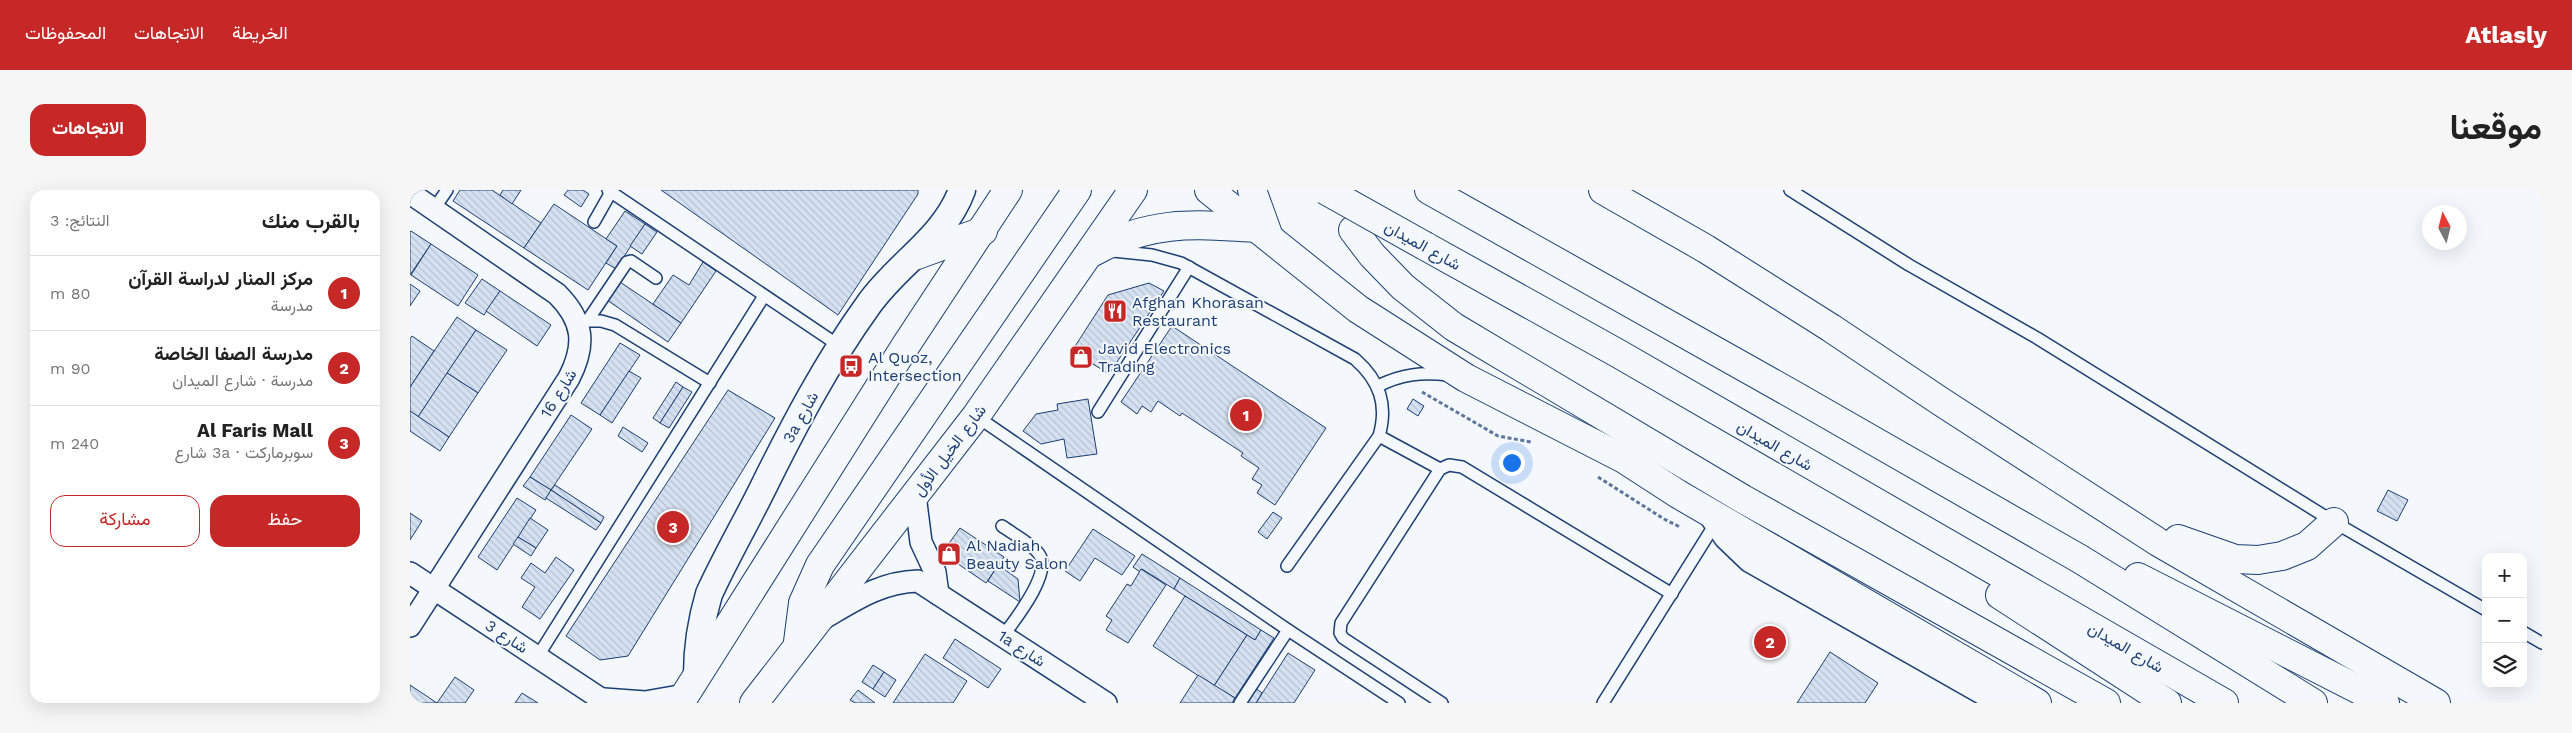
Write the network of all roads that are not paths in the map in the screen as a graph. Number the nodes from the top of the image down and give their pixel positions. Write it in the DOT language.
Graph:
graph roads {
  1 [pos="446,190"];
  2 [pos="962,190"];
  3 [pos="1008,190"];
  4 [pos="1077,190"];
  5 [pos="1133,190"];
  6 [pos="1209,190"];
  7 [pos="1252,190"];
  8 [pos="1325,190"];
  9 [pos="1603,190"];
  10 [pos="1790,190"];
  11 [pos="610,191"];
  12 [pos="1436,194"];
  13 [pos="418,200"];
  14 [pos="991,212"];
  15 [pos="594,222"];
  16 [pos="1353,230"];
  17 [pos="1263,232"];
  18 [pos="1092,252"];
  19 [pos="916,255"];
  20 [pos="1185,265"];
  21 [pos="656,278"];
  22 [pos="764,296"];
  23 [pos="582,320"];
  24 [pos="841,347"];
  25 [pos="1466,378"];
  26 [pos="710,383"];
  27 [pos="1378,386"];
  28 [pos="1098,412"];
  29 [pos="976,416"];
  30 [pos="1379,436"];
  31 [pos="1440,469"];
  32 [pos="915,495"];
  33 [pos="1710,517"];
  34 [pos="2334,522"];
  35 [pos="1002,526"];
  36 [pos="2158,542"];
  37 [pos="1955,550"];
  38 [pos="2080,559"];
  39 [pos="1286,566"];
  40 [pos="410,573"];
  41 [pos="433,588"];
  42 [pos="938,594"];
  43 [pos="1672,594"];
  44 [pos="2482,608"];
  45 [pos="410,626"];
  46 [pos="1288,630"];
  47 [pos="805,634"];
  48 [pos="2527,634"];
  49 [pos="1003,636"];
  50 [pos="2542,643"];
  51 [pos="538,656"];
  52 [pos="687,691"];
  53 [pos="606,701"];
  54 [pos="754,703"];
  55 [pos="1106,703"];
  56 [pos="1240,703"];
  57 [pos="1399,703"];
  58 [pos="1442,703"];
  59 [pos="1603,703"];
  60 [pos="1999,703"];
  61 [pos="2038,703"];
  62 [pos="2106,703"];
  63 [pos="2167,703"];
  64 [pos="2224,703"];
  65 [pos="2313,703"];
  66 [pos="2385,703"];
  67 [pos="2436,703"];
  1 -- 13 [label="lane"];
  2 -- 19 [label="street, 3a شارع"];
  3 -- 14 [label="main road"];
  4 -- 47 [label="main road"];
  5 -- 18 [label="main road, شارع الخيل الأول"];
  6 -- 17 [label="main road"];
  7 -- 17 [label="main road"];
  8 -- 37 [label="main road, شارع الميدان, bridge"];
  9 -- 36 [label="main road"];
  10 -- 34 [label="lane"];
  11 -- 15 [label="lane"];
  11 -- 22 [label="lane"];
  12 -- 38 [label="main road"];
  13 -- 23 [label="street, شارع 16"];
  14 -- 19 [label="main road"];
  14 -- 52 [label="main road"];
  16 -- 62 [label="main road"];
  17 -- 18 [label="main road"];
  17 -- 25 [label="main road"];
  18 -- 20 [label="lane"];
  18 -- 29 [label="main road, شارع الخيل الأول"];
  19 -- 24 [label="street, 3a شارع"];
  20 -- 27 [label="lane"];
  20 -- 28 [label="lane"];
  21 -- 23 [label="lane"];
  22 -- 24 [label="lane"];
  22 -- 26 [label="lane"];
  23 -- 26 [label="lane"];
  23 -- 41 [label="street, شارع 16"];
  24 -- 52 [label="street, 3a شارع"];
  25 -- 27 [label="lane"];
  25 -- 33 [label="main road"];
  26 -- 51 [label="lane"];
  27 -- 30 [label="lane"];
  29 -- 32 [label="main road, شارع الخيل الأول"];
  29 -- 46 [label="lane"];
  30 -- 31 [label="lane"];
  30 -- 39 [label="lane"];
  31 -- 43 [label="lane"];
  31 -- 58 [label="lane"];
  32 -- 42 [label="street"];
  32 -- 47 [label="main road, شارع الخيل الأول"];
  33 -- 43 [label="lane"];
  33 -- 60 [label="street"];
  33 -- 61 [label="main road"];
  34 -- 36 [label="main road"];
  34 -- 44 [label="lane"];
  35 -- 49 [label="lane"];
  36 -- 67 [label="main road"];
  37 -- 63 [label="main road"];
  37 -- 64 [label="main road, شارع الميدان"];
  38 -- 65 [label="main road"];
  38 -- 66 [label="main road"];
  40 -- 41 [label="street, شارع 3"];
  41 -- 45 [label="street, شارع 16"];
  41 -- 51 [label="street, شارع 3"];
  42 -- 47 [label="street, 1a شارع"];
  42 -- 49 [label="street, 1a شارع"];
  43 -- 59 [label="lane"];
  46 -- 56 [label="lane"];
  46 -- 57 [label="lane"];
  47 -- 54 [label="main road, شارع الخيل الأول"];
  48 -- 50 [label="lane"];
  49 -- 55 [label="street, 1a شارع"];
  51 -- 53 [label="street, شارع 3"];
  52 -- 53 [label="street, شارع 3"];
}
